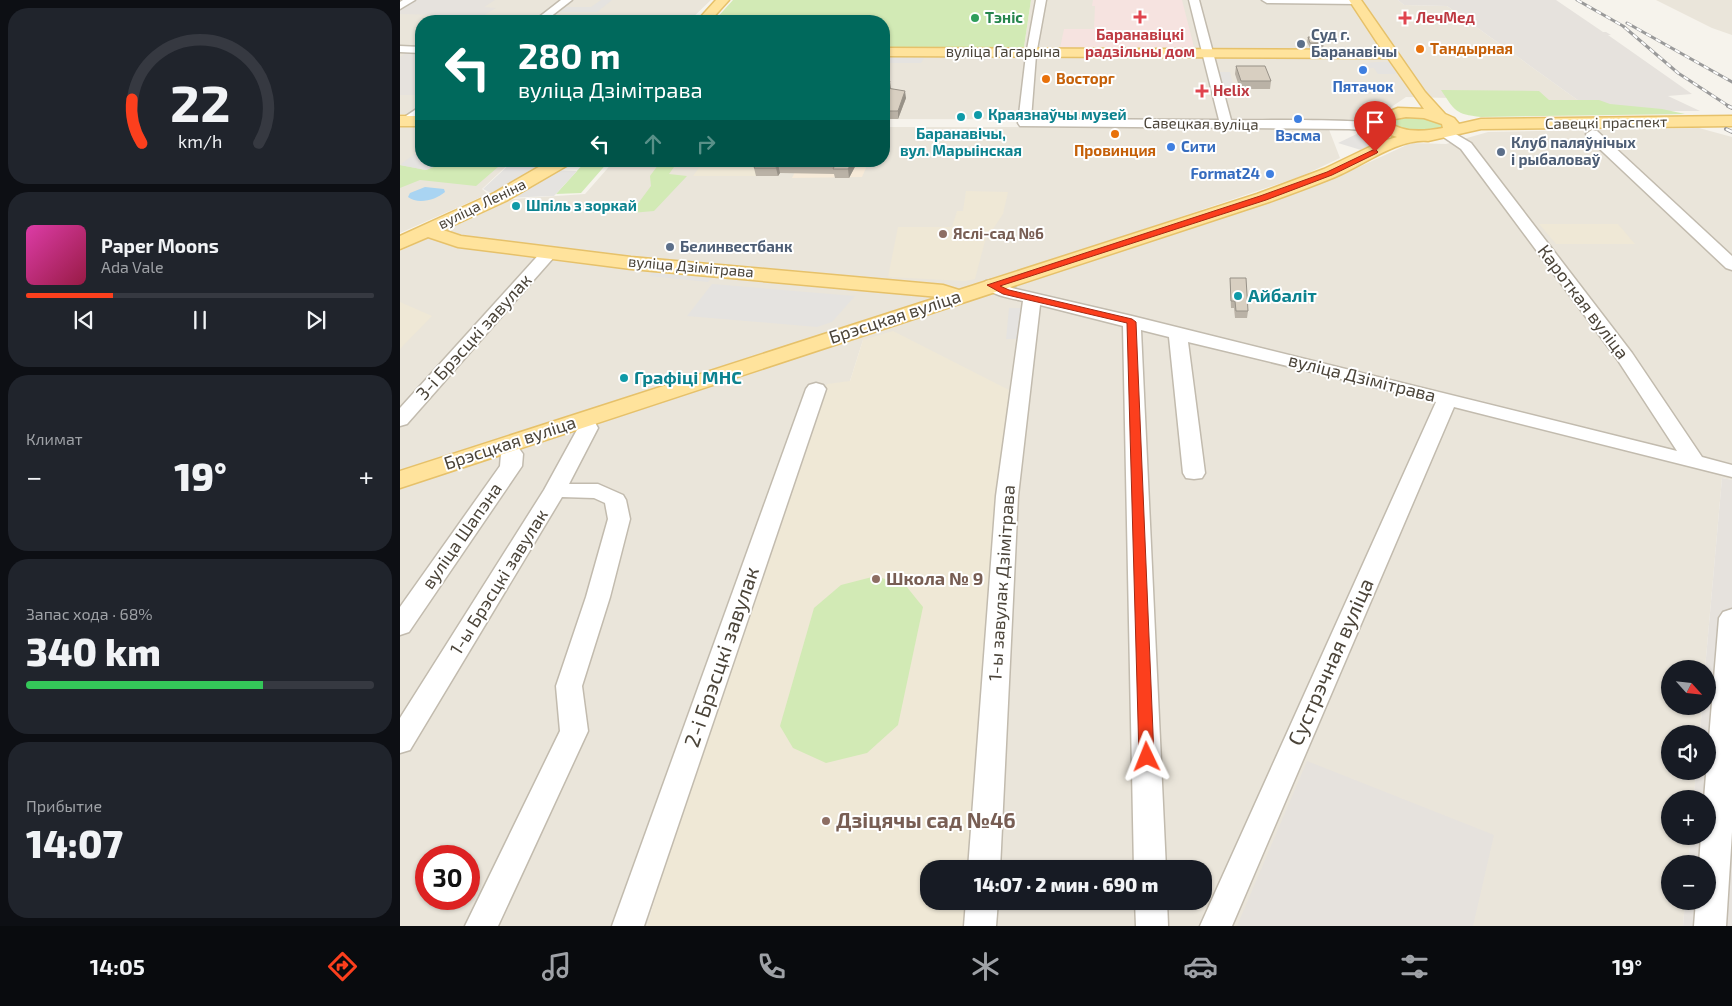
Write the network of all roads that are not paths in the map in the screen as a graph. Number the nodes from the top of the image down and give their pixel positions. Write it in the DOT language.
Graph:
graph roads {
  1 [pos="410,0"];
  2 [pos="567,0"];
  3 [pos="723,0"];
  4 [pos="1041,0"];
  5 [pos="1194,0"];
  6 [pos="1266,0"];
  7 [pos="1356,1"];
  8 [pos="400,6"];
  9 [pos="547,15"];
  10 [pos="709,15"];
  11 [pos="400,49"];
  12 [pos="415,50"];
  13 [pos="890,52"];
  14 [pos="1032,52"];
  15 [pos="1207,53"];
  16 [pos="1393,54"];
  17 [pos="1420,95"];
  18 [pos="1401,113"];
  19 [pos="1732,121"];
  20 [pos="1226,124"];
  21 [pos="1445,125"];
  22 [pos="1387,131"];
  23 [pos="1592,134"];
  24 [pos="1423,136"];
  25 [pos="1466,146"];
  26 [pos="552,167"];
  27 [pos="427,231"];
  28 [pos="400,243"];
  29 [pos="549,253"];
  30 [pos="1732,265"];
  31 [pos="992,285"];
  32 [pos="955,298"];
  33 [pos="1032,298"];
  34 [pos="1132,322"];
  35 [pos="1178,333"];
  36 [pos="816,389"];
  37 [pos="1447,399"];
  38 [pos="584,419"];
  39 [pos="400,420"];
  40 [pos="509,455"];
  41 [pos="1695,462"];
  42 [pos="1732,471"];
  43 [pos="1194,473"];
  44 [pos="400,480"];
  45 [pos="555,490"];
  46 [pos="1732,618"];
  47 [pos="400,626"];
  48 [pos="400,742"];
  49 [pos="985,860"];
  50 [pos="1150,860"];
  51 [pos="981,910"];
  52 [pos="1152,910"];
  53 [pos="481,926"];
  54 [pos="628,926"];
  55 [pos="980,926"];
  56 [pos="1152,926"];
  57 [pos="1216,926"];
  58 [pos="1710,926"];
  1 -- 8 [label="street"];
  2 -- 9 [label="street"];
  3 -- 10 [label="main road"];
  4 -- 14 [label="street"];
  5 -- 15 [label="street"];
  6 -- 7 [label="street"];
  7 -- 16 [label="main road"];
  11 -- 12 [label="street"];
  13 -- 14 [label="main road, вуліца Гагарына"];
  14 -- 15 [label="main road, вуліца Гагарына"];
  14 -- 20 [label="street, Савецкая вуліца"];
  15 -- 16 [label="main road, вуліца Гагарына"];
  15 -- 20 [label="street"];
  16 -- 17 [label="main road"];
  17 -- 18 [label="main road"];
  17 -- 21 [label="main road"];
  18 -- 21 [label="main road"];
  18 -- 22 [label="main road"];
  19 -- 21 [label="main road, Савецкі праспект"];
  20 -- 22 [label="street, Савецкая вуліца"];
  21 -- 24 [label="main road, Савецкі праспект"];
  21 -- 25 [label="street, Кароткая вуліца"];
  22 -- 24 [label="main road, Брэсцкая вуліца"];
  22 -- 31 [label="main road, Брэсцкая вуліца"];
  23 -- 30 [label="street"];
  24 -- 25 [label="street"];
  25 -- 41 [label="street, Кароткая вуліца"];
  26 -- 27 [label="main road, вуліца Леніна"];
  27 -- 28 [label="main road, вуліца Леніна"];
  27 -- 29 [label="main road, вуліца Дзімітрава"];
  29 -- 32 [label="main road, вуліца Дзімітрава"];
  29 -- 39 [label="street, 3-і Брэсцкі завулак"];
  31 -- 32 [label="main road, Брэсцкая вуліца"];
  31 -- 33 [label="street, вуліца Дзімітрава"];
  32 -- 38 [label="main road, Брэсцкая вуліца"];
  33 -- 34 [label="street, вуліца Дзімітрава"];
  33 -- 49 [label="street, 1-ы завулак Дзімітрава"];
  34 -- 35 [label="street, вуліца Дзімітрава"];
  34 -- 50 [label="street"];
  35 -- 37 [label="street, вуліца Дзімітрава"];
  35 -- 43 [label="street"];
  36 -- 54 [label="street, 2-і Брэсцкі завулак"];
  37 -- 41 [label="street, вуліца Дзімітрава"];
  37 -- 57 [label="street, Сустрэчная вуліца"];
  38 -- 40 [label="main road, Брэсцкая вуліца"];
  38 -- 45 [label="street, 1-ы Брэсцкі завулак"];
  40 -- 44 [label="main road, Брэсцкая вуліца"];
  40 -- 47 [label="street, вуліца Шапэна"];
  41 -- 42 [label="street, вуліца Дзімітрава"];
  45 -- 48 [label="street, 1-ы Брэсцкі завулак"];
  45 -- 53 [label="street"];
  46 -- 58 [label="street"];
  51 -- 55 [label="street"];
  52 -- 56 [label="street"];
}
